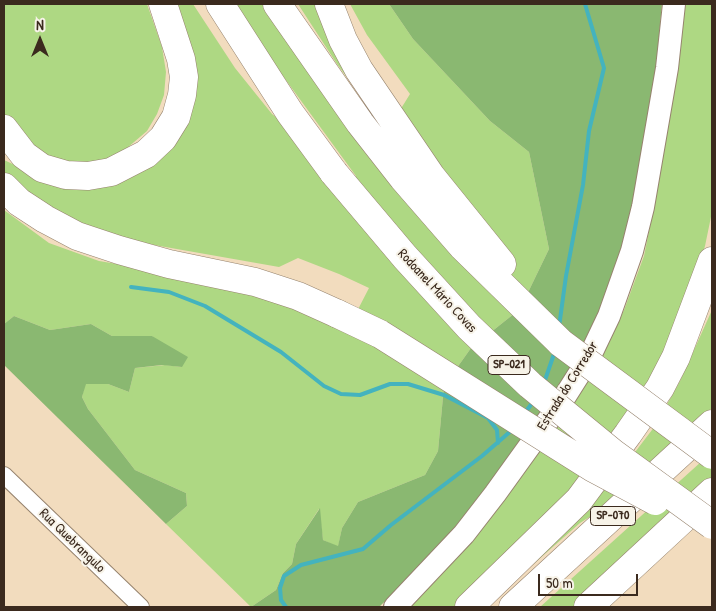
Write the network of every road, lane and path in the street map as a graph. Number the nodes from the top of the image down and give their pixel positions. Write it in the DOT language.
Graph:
graph roads {
  1 [pos="163,4"];
  2 [pos="220,4"];
  3 [pos="277,4"];
  4 [pos="329,4"];
  5 [pos="674,4"];
  6 [pos="4,129"];
  7 [pos="4,187"];
  8 [pos="712,261"];
  9 [pos="561,343"];
  10 [pos="712,424"];
  11 [pos="712,455"];
  12 [pos="4,475"];
  13 [pos="712,492"];
  14 [pos="712,499"];
  15 [pos="712,525"];
  16 [pos="712,531"];
  17 [pos="652,548"];
  18 [pos="141,607"];
  19 [pos="395,607"];
  20 [pos="469,607"];
  21 [pos="513,607"];
  22 [pos="588,607"];
  1 -- 6 [label="highway"];
  2 -- 15 [label="highway, Rodoanel Mário Covas / SP-021, bridge"];
  3 -- 9 [label="highway"];
  4 -- 9 [label="highway"];
  5 -- 19 [label="street, Estrada do Corredor"];
  7 -- 16 [label="highway, bridge"];
  8 -- 20 [label="highway"];
  9 -- 11 [label="highway, bridge"];
  10 -- 21 [label="highway, SP-070"];
  12 -- 18 [label="street, Rua Quebrangulo"];
  13 -- 17 [label="highway"];
  14 -- 17 [label="highway"];
  17 -- 22 [label="highway"];
}
